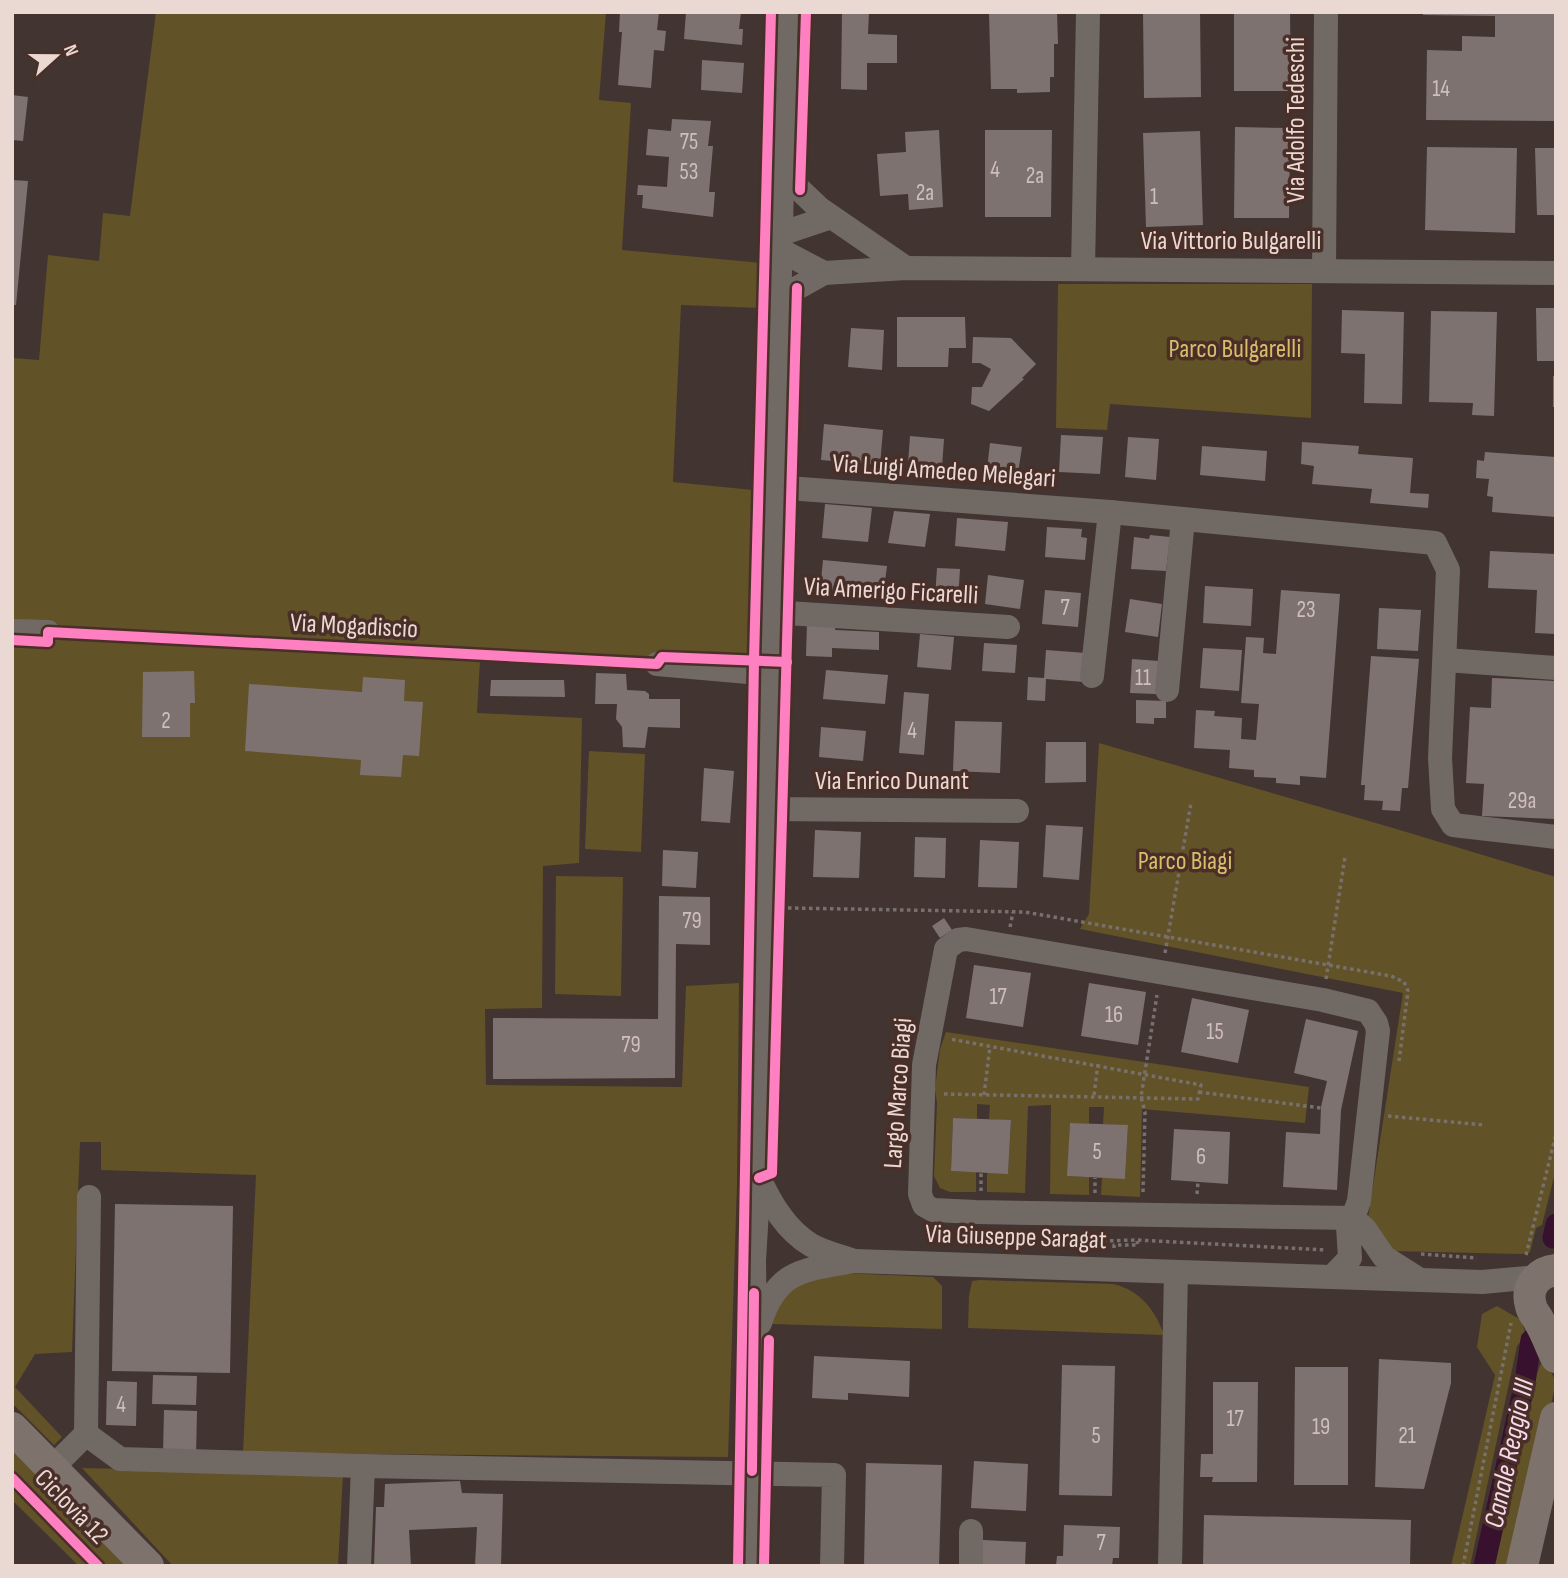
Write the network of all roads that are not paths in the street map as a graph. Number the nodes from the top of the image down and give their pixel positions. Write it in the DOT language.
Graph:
graph roads {
  1 [pos="786,12"];
  2 [pos="1088,12"];
  3 [pos="1326,12"];
  4 [pos="782,173"];
  5 [pos="831,216"];
  6 [pos="780,242"];
  7 [pos="906,268"];
  8 [pos="1083,269"];
  9 [pos="1324,271"];
  10 [pos="1556,272"];
  11 [pos="824,273"];
  12 [pos="779,298"];
  13 [pos="774,487"];
  14 [pos="1110,512"];
  15 [pos="1183,519"];
  16 [pos="771,612"];
  17 [pos="1008,627"];
  18 [pos="12,631"];
  19 [pos="48,632"];
  20 [pos="1445,660"];
  21 [pos="657,664"];
  22 [pos="1556,668"];
  23 [pos="769,674"];
  24 [pos="1092,676"];
  25 [pos="1167,690"];
  26 [pos="766,809"];
  27 [pos="1017,811"];
  28 [pos="1556,836"];
  29 [pos="759,1178"];
  30 [pos="89,1197"];
  31 [pos="1353,1219"];
  32 [pos="786,1223"];
  33 [pos="755,1231"];
  34 [pos="754,1260"];
  35 [pos="854,1261"];
  36 [pos="1176,1272"];
  37 [pos="793,1276"];
  38 [pos="1333,1276"];
  39 [pos="1420,1280"];
  40 [pos="1536,1295"];
  41 [pos="755,1339"];
  42 [pos="1556,1357"];
  43 [pos="1556,1418"];
  44 [pos="12,1428"];
  45 [pos="86,1434"];
  46 [pos="363,1466"];
  47 [pos="52,1468"];
  48 [pos="752,1474"];
  49 [pos="971,1531"];
  50 [pos="148,1566"];
  51 [pos="359,1566"];
  52 [pos="749,1566"];
  53 [pos="832,1566"];
  54 [pos="971,1566"];
  55 [pos="1170,1566"];
  56 [pos="1522,1566"];
  1 -- 4 [label="street"];
  2 -- 8 [label="street"];
  3 -- 9 [label="street, Via Adolfo Tedeschi"];
  4 -- 5 [label="street"];
  4 -- 6 [label="street"];
  5 -- 6 [label="street"];
  5 -- 7 [label="street"];
  6 -- 11 [label="street"];
  6 -- 12 [label="street"];
  7 -- 8 [label="street, Via Vittorio Bulgarelli"];
  7 -- 11 [label="street, Via Vittorio Bulgarelli"];
  8 -- 9 [label="street, Via Vittorio Bulgarelli"];
  9 -- 10 [label="street, Via Vittorio Bulgarelli"];
  11 -- 12 [label="street, Via Vittorio Bulgarelli"];
  12 -- 13 [label="street"];
  13 -- 14 [label="street, Via Luigi Amedeo Melegari"];
  13 -- 16 [label="street"];
  14 -- 15 [label="street, Via Luigi Amedeo Melegari"];
  14 -- 24 [label="street"];
  15 -- 20 [label="street, Via Luigi Amedeo Melegari"];
  15 -- 25 [label="street"];
  16 -- 17 [label="street, Via Amerigo Ficarelli"];
  16 -- 23 [label="street"];
  18 -- 19 [label="street"];
  20 -- 22 [label="street"];
  20 -- 28 [label="street"];
  21 -- 23 [label="street"];
  23 -- 26 [label="street"];
  26 -- 27 [label="street, Via Enrico Dunant"];
  26 -- 29 [label="street"];
  29 -- 32 [label="street, Via Giuseppe Saragat"];
  29 -- 33 [label="street"];
  30 -- 45 [label="street"];
  31 -- 31 [label="street, Largo Marco Biagi"];
  31 -- 38 [label="street, Largo Marco Biagi"];
  31 -- 39 [label="street"];
  32 -- 33 [label="street"];
  32 -- 35 [label="street, Via Giuseppe Saragat"];
  33 -- 34 [label="street"];
  34 -- 37 [label="street"];
  34 -- 41 [label="street"];
  35 -- 36 [label="street, Via Giuseppe Saragat"];
  35 -- 37 [label="street, Via Giuseppe Saragat"];
  36 -- 38 [label="street, Via Giuseppe Saragat"];
  36 -- 55 [label="street"];
  37 -- 41 [label="street, Via Giuseppe Saragat"];
  38 -- 39 [label="street, Via Giuseppe Saragat"];
  39 -- 40 [label="street, Via Giuseppe Saragat"];
  40 -- 42 [label="main road"];
  41 -- 48 [label="street"];
  43 -- 56 [label="main road"];
  44 -- 47 [label="main road"];
  45 -- 46 [label="street"];
  45 -- 47 [label="street"];
  46 -- 48 [label="street"];
  46 -- 51 [label="street"];
  47 -- 50 [label="main road"];
  48 -- 52 [label="street"];
  48 -- 53 [label="street"];
  49 -- 54 [label="street"];
}
